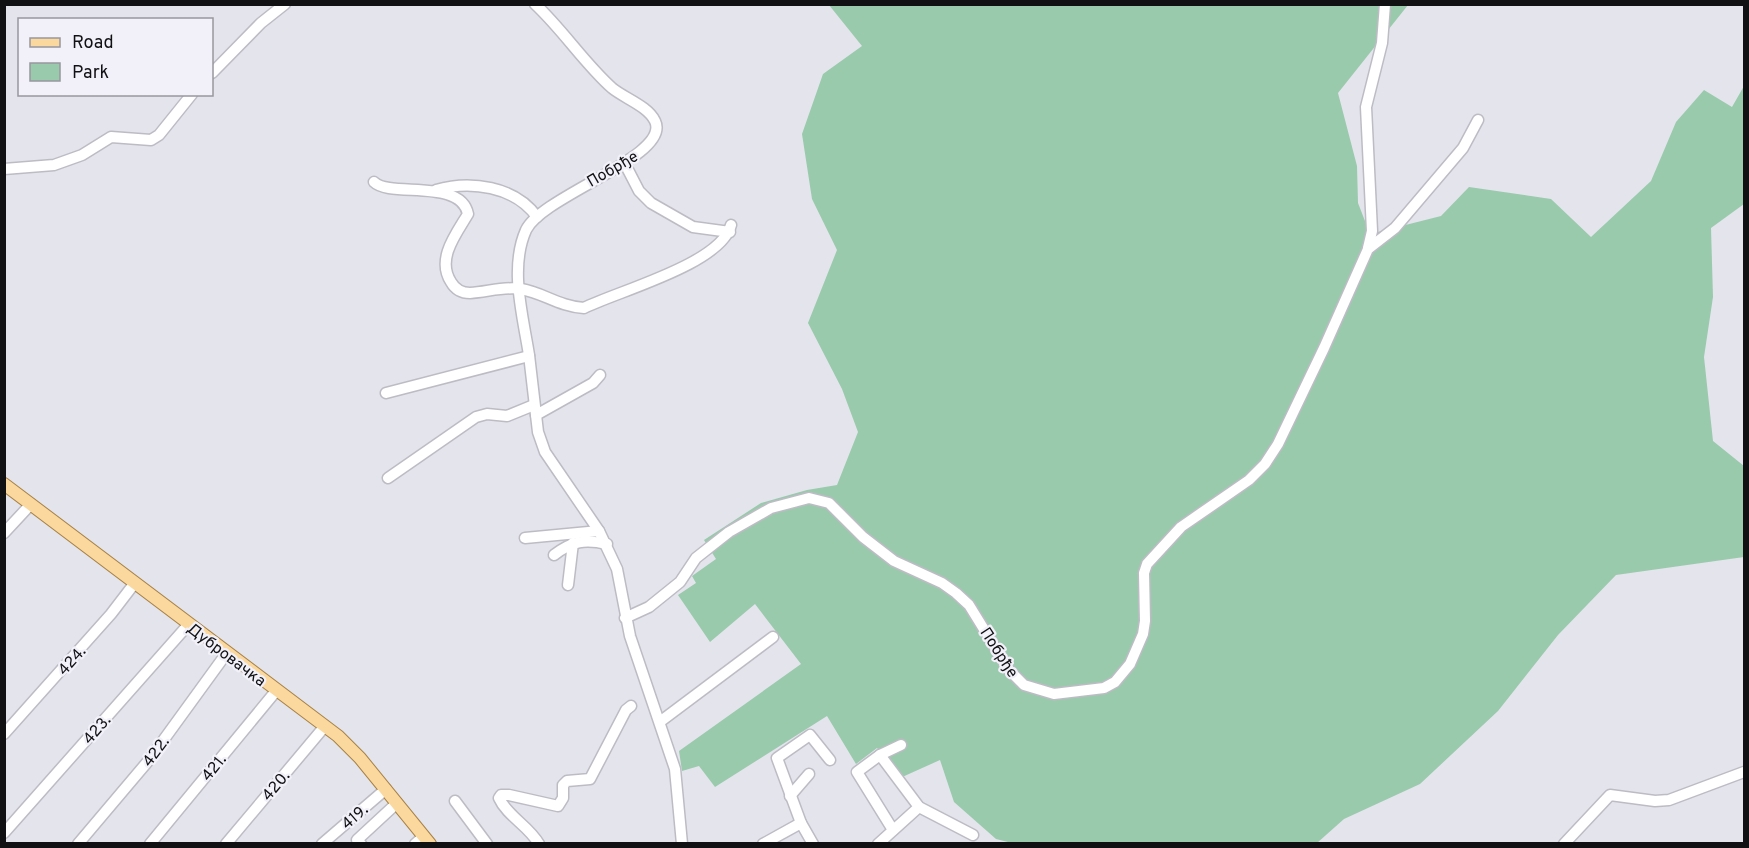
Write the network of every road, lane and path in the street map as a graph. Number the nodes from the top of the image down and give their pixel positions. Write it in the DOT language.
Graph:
graph roads {
  1 [pos="285,4"];
  2 [pos="535,4"];
  3 [pos="1385,4"];
  4 [pos="213,71"];
  5 [pos="190,96"];
  6 [pos="1478,120"];
  7 [pos="625,164"];
  8 [pos="4,169"];
  9 [pos="374,182"];
  10 [pos="433,191"];
  11 [pos="537,217"];
  12 [pos="1368,249"];
  13 [pos="520,288"];
  14 [pos="529,356"];
  15 [pos="600,375"];
  16 [pos="386,393"];
  17 [pos="535,410"];
  18 [pos="388,478"];
  19 [pos="4,484"];
  20 [pos="31,504"];
  21 [pos="599,531"];
  22 [pos="4,533"];
  23 [pos="525,538"];
  24 [pos="573,543"];
  25 [pos="608,544"];
  26 [pos="554,555"];
  27 [pos="134,584"];
  28 [pos="568,585"];
  29 [pos="625,618"];
  30 [pos="188,625"];
  31 [pos="773,637"];
  32 [pos="226,654"];
  33 [pos="276,691"];
  34 [pos="631,706"];
  35 [pos="661,721"];
  36 [pos="325,726"];
  37 [pos="4,734"];
  38 [pos="901,745"];
  39 [pos="880,755"];
  40 [pos="830,760"];
  41 [pos="1744,772"];
  42 [pos="809,774"];
  43 [pos="386,789"];
  44 [pos="790,796"];
  45 [pos="455,801"];
  46 [pos="397,803"];
  47 [pos="919,807"];
  48 [pos="801,822"];
  49 [pos="892,830"];
  50 [pos="4,833"];
  51 [pos="973,835"];
  52 [pos="423,841"];
  53 [pos="78,843"];
  54 [pos="150,843"];
  55 [pos="226,843"];
  56 [pos="322,843"];
  57 [pos="360,843"];
  58 [pos="487,843"];
  59 [pos="539,843"];
  60 [pos="682,843"];
  61 [pos="763,843"];
  62 [pos="813,843"];
  63 [pos="878,843"];
  64 [pos="1564,843"];
  1 -- 4 [label="street"];
  2 -- 7 [label="street, Побрђе"];
  3 -- 12 [label="street"];
  5 -- 8 [label="street"];
  6 -- 12 [label="street"];
  7 -- 11 [label="street, Побрђе"];
  7 -- 13 [label="street"];
  9 -- 10 [label="street"];
  10 -- 11 [label="street"];
  10 -- 13 [label="street"];
  11 -- 13 [label="street, Побрђе"];
  12 -- 29 [label="street, Побрђе"];
  13 -- 14 [label="street, Побрђе"];
  14 -- 16 [label="street"];
  14 -- 17 [label="street, Побрђе"];
  15 -- 17 [label="street"];
  17 -- 18 [label="street"];
  17 -- 21 [label="street, Побрђе"];
  19 -- 20 [label="main road, Дубровачка"];
  20 -- 22 [label="street"];
  20 -- 27 [label="main road, Дубровачка"];
  21 -- 23 [label="street"];
  21 -- 25 [label="street, Побрђе"];
  24 -- 25 [label="street"];
  24 -- 26 [label="street"];
  24 -- 28 [label="street"];
  25 -- 29 [label="street, Побрђе"];
  27 -- 30 [label="main road, Дубровачка"];
  27 -- 37 [label="street, 424."];
  29 -- 35 [label="street, Побрђе"];
  30 -- 32 [label="main road, Дубровачка"];
  30 -- 50 [label="street, 423."];
  31 -- 35 [label="street"];
  32 -- 33 [label="main road, Дубровачка"];
  32 -- 53 [label="street, 422."];
  33 -- 36 [label="main road, Дубровачка"];
  33 -- 54 [label="street, 421."];
  34 -- 59 [label="street"];
  35 -- 60 [label="street, Побрђе"];
  36 -- 43 [label="main road, Дубровачка"];
  36 -- 55 [label="street, 420."];
  38 -- 39 [label="street"];
  39 -- 47 [label="street"];
  39 -- 49 [label="street"];
  40 -- 44 [label="street"];
  41 -- 64 [label="street"];
  42 -- 44 [label="street"];
  43 -- 46 [label="main road, Дубровачка"];
  43 -- 56 [label="street, 419."];
  44 -- 48 [label="street"];
  45 -- 58 [label="street"];
  46 -- 52 [label="main road, Дубровачка"];
  46 -- 57 [label="street"];
  47 -- 49 [label="street"];
  47 -- 51 [label="street"];
  48 -- 61 [label="street"];
  48 -- 62 [label="street"];
  49 -- 63 [label="street"];
}
